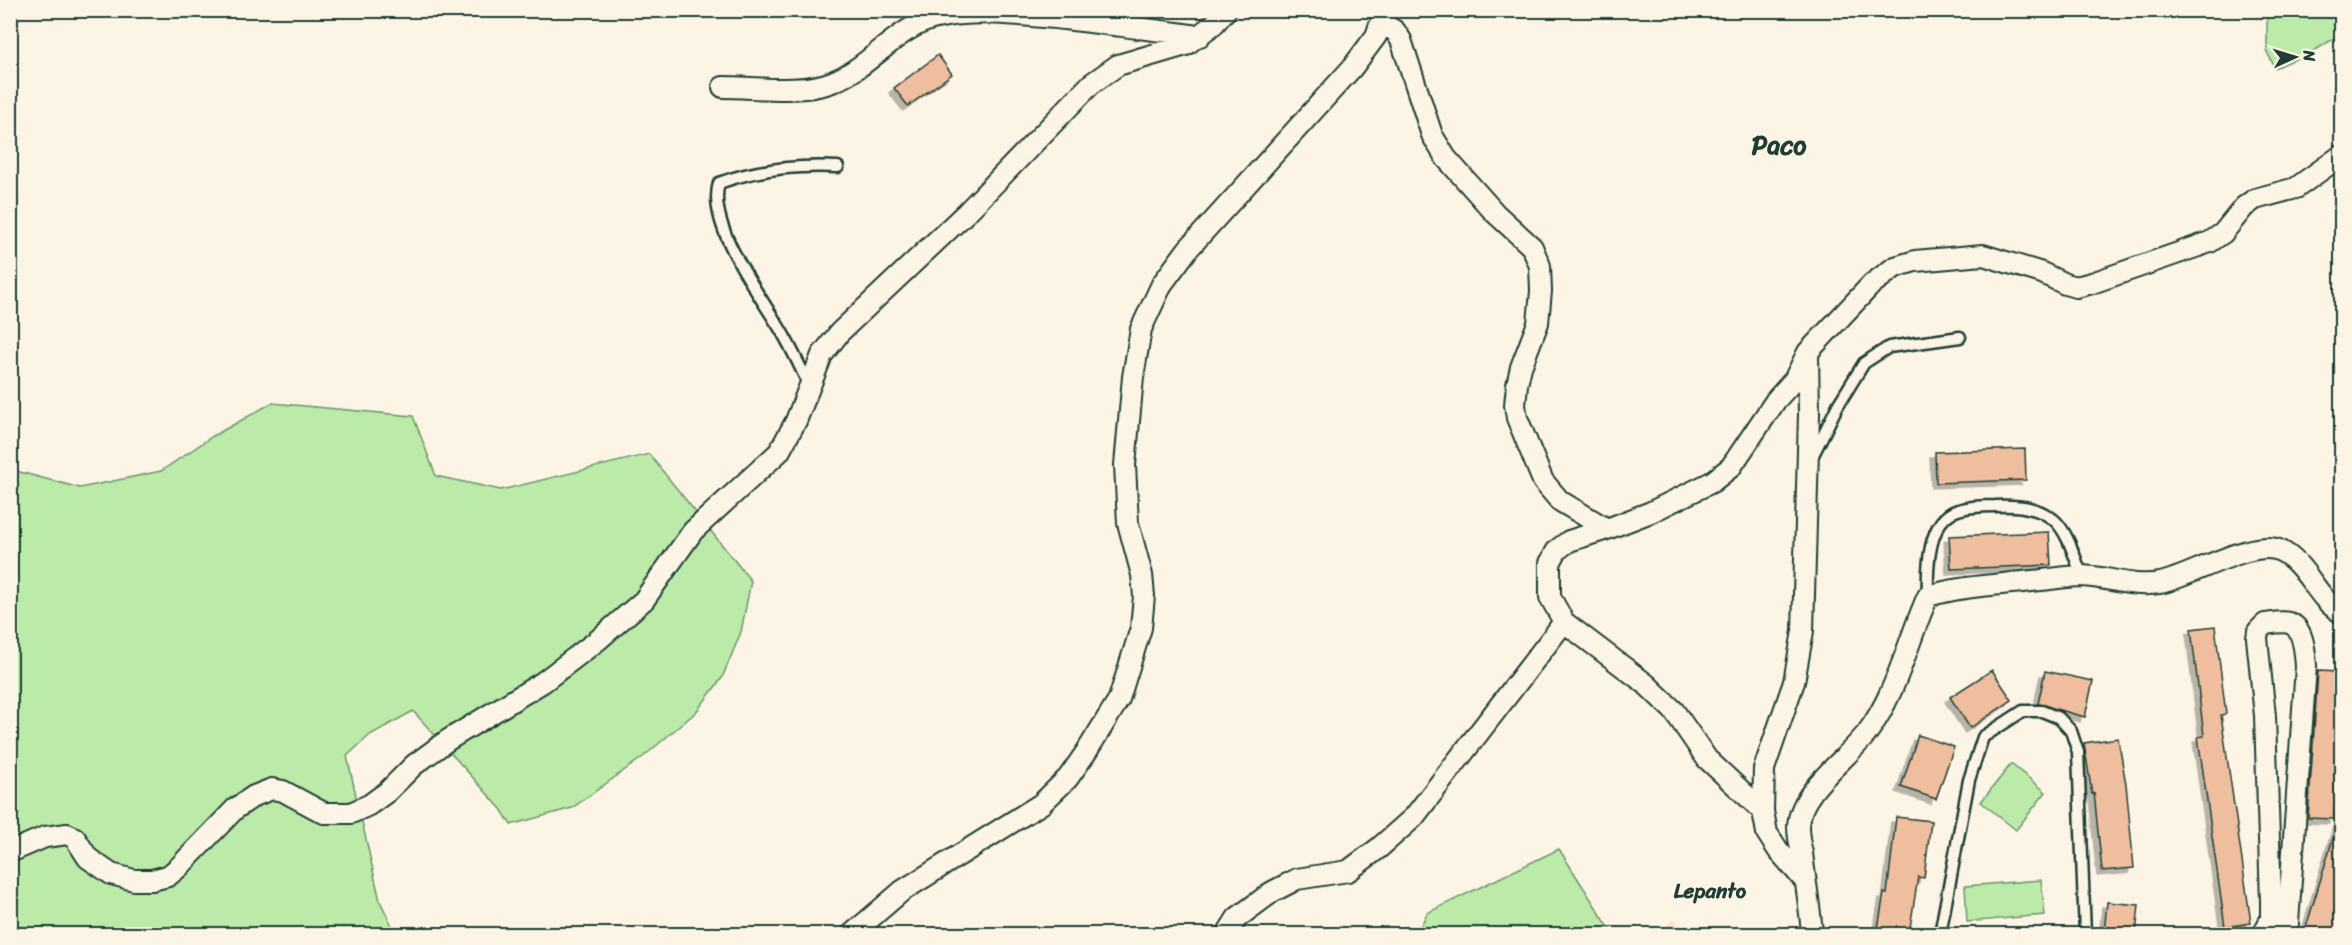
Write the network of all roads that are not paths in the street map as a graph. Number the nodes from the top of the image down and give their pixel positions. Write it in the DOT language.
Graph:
graph roads {
  1 [pos="1226,10"];
  2 [pos="1383,16"];
  3 [pos="1200,36"];
  4 [pos="723,87"];
  5 [pos="2342,155"];
  6 [pos="838,167"];
  7 [pos="1960,337"];
  8 [pos="1808,352"];
  9 [pos="810,385"];
  10 [pos="1807,468"];
  11 [pos="1607,530"];
  12 [pos="2082,576"];
  13 [pos="1928,596"];
  14 [pos="2342,613"];
  15 [pos="1564,622"];
  16 [pos="1763,811"];
  17 [pos="10,852"];
  18 [pos="1805,881"];
  19 [pos="852,934"];
  20 [pos="1227,934"];
  21 [pos="1812,934"];
  22 [pos="1940,934"];
  23 [pos="2085,934"];
  24 [pos="2263,934"];
  25 [pos="2285,934"];
  1 -- 3 [label="street"];
  2 -- 11 [label="street"];
  2 -- 19 [label="street"];
  3 -- 4 [label="street"];
  3 -- 9 [label="street"];
  5 -- 8 [label="street"];
  6 -- 9 [label="lane"];
  7 -- 10 [label="lane"];
  8 -- 10 [label="street"];
  8 -- 11 [label="street"];
  9 -- 17 [label="street"];
  10 -- 16 [label="street"];
  11 -- 15 [label="street"];
  12 -- 13 [label="street"];
  12 -- 13 [label="lane"];
  12 -- 14 [label="street"];
  13 -- 18 [label="street"];
  15 -- 16 [label="street"];
  15 -- 20 [label="street"];
  16 -- 18 [label="street"];
  18 -- 21 [label="street"];
  22 -- 23 [label="lane"];
  24 -- 25 [label="street"];
}
